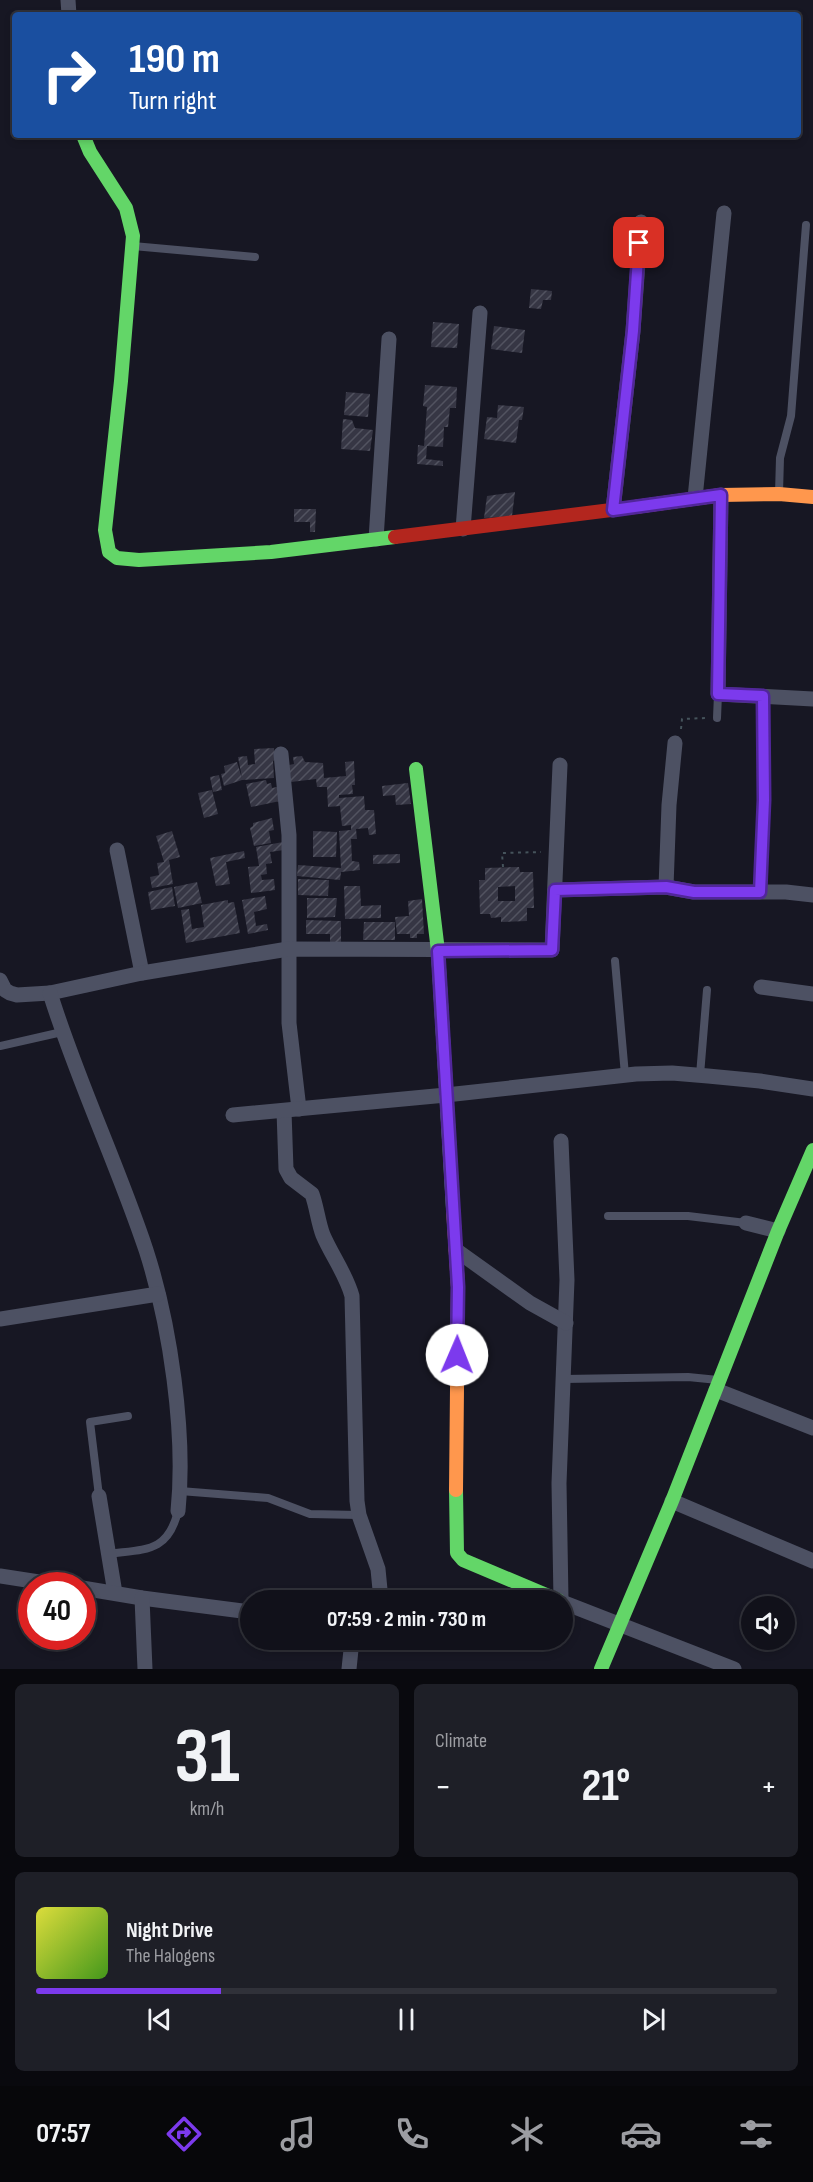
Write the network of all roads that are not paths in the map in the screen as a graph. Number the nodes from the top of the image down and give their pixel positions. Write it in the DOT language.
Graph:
graph roads {
  1 [pos="84,138"];
  2 [pos="724,213"];
  3 [pos="641,222"];
  4 [pos="806,225"];
  5 [pos="132,246"];
  6 [pos="255,256"];
  7 [pos="480,313"];
  8 [pos="389,339"];
  9 [pos="779,494"];
  10 [pos="721,495"];
  11 [pos="813,497"];
  12 [pos="695,498"];
  13 [pos="613,510"];
  14 [pos="463,529"];
  15 [pos="376,539"];
  16 [pos="718,694"];
  17 [pos="763,696"];
  18 [pos="813,699"];
  19 [pos="717,718"];
  20 [pos="675,743"];
  21 [pos="281,754"];
  22 [pos="560,765"];
  23 [pos="416,769"];
  24 [pos="117,850"];
  25 [pos="666,887"];
  26 [pos="555,890"];
  27 [pos="760,892"];
  28 [pos="813,895"];
  29 [pos="288,949"];
  30 [pos="438,951"];
  31 [pos="615,961"];
  32 [pos="142,973"];
  33 [pos="0,980"];
  34 [pos="761,987"];
  35 [pos="707,990"];
  36 [pos="50,993"];
  37 [pos="813,994"];
  38 [pos="62,1032"];
  39 [pos="0,1046"];
  40 [pos="625,1075"];
  41 [pos="700,1075"];
  42 [pos="813,1089"];
  43 [pos="446,1095"];
  44 [pos="292,1110"];
  45 [pos="233,1115"];
  46 [pos="561,1141"];
  47 [pos="813,1150"];
  48 [pos="608,1215"];
  49 [pos="746,1223"];
  50 [pos="778,1231"];
  51 [pos="456,1250"];
  52 [pos="158,1294"];
  53 [pos="0,1319"];
  54 [pos="566,1323"];
  55 [pos="564,1379"];
  56 [pos="717,1385"];
  57 [pos="128,1416"];
  58 [pos="813,1428"];
  59 [pos="180,1491"];
  60 [pos="99,1496"];
  61 [pos="672,1501"];
  62 [pos="178,1511"];
  63 [pos="359,1515"];
  64 [pos="108,1554"];
  65 [pos="813,1561"];
  66 [pos="0,1576"];
  67 [pos="18,1579"];
  68 [pos="96,1590"];
  69 [pos="380,1590"];
  70 [pos="532,1590"];
  71 [pos="561,1590"];
  72 [pos="115,1593"];
  73 [pos="142,1598"];
  74 [pos="573,1606"];
  75 [pos="240,1611"];
  76 [pos="618,1626"];
  77 [pos="351,1650"];
  78 [pos="145,1669"];
  79 [pos="349,1669"];
  80 [pos="601,1669"];
  81 [pos="733,1669"];
  1 -- 5 [label="street"];
  2 -- 12 [label="street"];
  3 -- 13 [label="street"];
  4 -- 9 [label="lane"];
  5 -- 6 [label="lane"];
  5 -- 15 [label="street"];
  7 -- 14 [label="street"];
  8 -- 15 [label="street"];
  9 -- 10 [label="street"];
  9 -- 11 [label="street"];
  10 -- 12 [label="street"];
  10 -- 16 [label="street"];
  12 -- 13 [label="street"];
  13 -- 14 [label="street"];
  14 -- 15 [label="street"];
  16 -- 17 [label="street"];
  16 -- 19 [label="lane"];
  17 -- 18 [label="street"];
  17 -- 27 [label="lane"];
  20 -- 25 [label="street"];
  21 -- 29 [label="street"];
  22 -- 26 [label="street"];
  23 -- 30 [label="street"];
  24 -- 32 [label="street"];
  25 -- 26 [label="street"];
  25 -- 27 [label="street"];
  26 -- 30 [label="street"];
  27 -- 28 [label="street"];
  29 -- 30 [label="street"];
  29 -- 32 [label="street"];
  29 -- 44 [label="street"];
  30 -- 43 [label="street"];
  31 -- 40 [label="lane"];
  32 -- 36 [label="street"];
  33 -- 36 [label="street"];
  34 -- 37 [label="street"];
  35 -- 41 [label="lane"];
  36 -- 38 [label="street"];
  38 -- 39 [label="lane"];
  38 -- 52 [label="street"];
  40 -- 41 [label="street"];
  40 -- 43 [label="street"];
  41 -- 42 [label="street"];
  43 -- 44 [label="street"];
  43 -- 51 [label="street"];
  44 -- 45 [label="street"];
  44 -- 63 [label="street"];
  46 -- 54 [label="street"];
  47 -- 50 [label="street"];
  48 -- 49 [label="lane"];
  49 -- 50 [label="street"];
  50 -- 56 [label="street"];
  51 -- 54 [label="street"];
  51 -- 70 [label="street"];
  52 -- 53 [label="street"];
  52 -- 59 [label="street"];
  54 -- 55 [label="street"];
  55 -- 56 [label="lane"];
  55 -- 71 [label="street"];
  56 -- 58 [label="street"];
  56 -- 61 [label="street"];
  57 -- 60 [label="lane"];
  59 -- 62 [label="street"];
  59 -- 63 [label="lane"];
  60 -- 64 [label="street"];
  61 -- 65 [label="street"];
  61 -- 76 [label="street"];
  62 -- 64 [label="lane"];
  63 -- 69 [label="street"];
  64 -- 72 [label="street"];
  66 -- 67 [label="street"];
  68 -- 72 [label="street"];
  72 -- 73 [label="street"];
  73 -- 75 [label="street"];
  73 -- 78 [label="street"];
  74 -- 76 [label="street"];
  76 -- 80 [label="street"];
  76 -- 81 [label="street"];
  77 -- 79 [label="street"];
}
